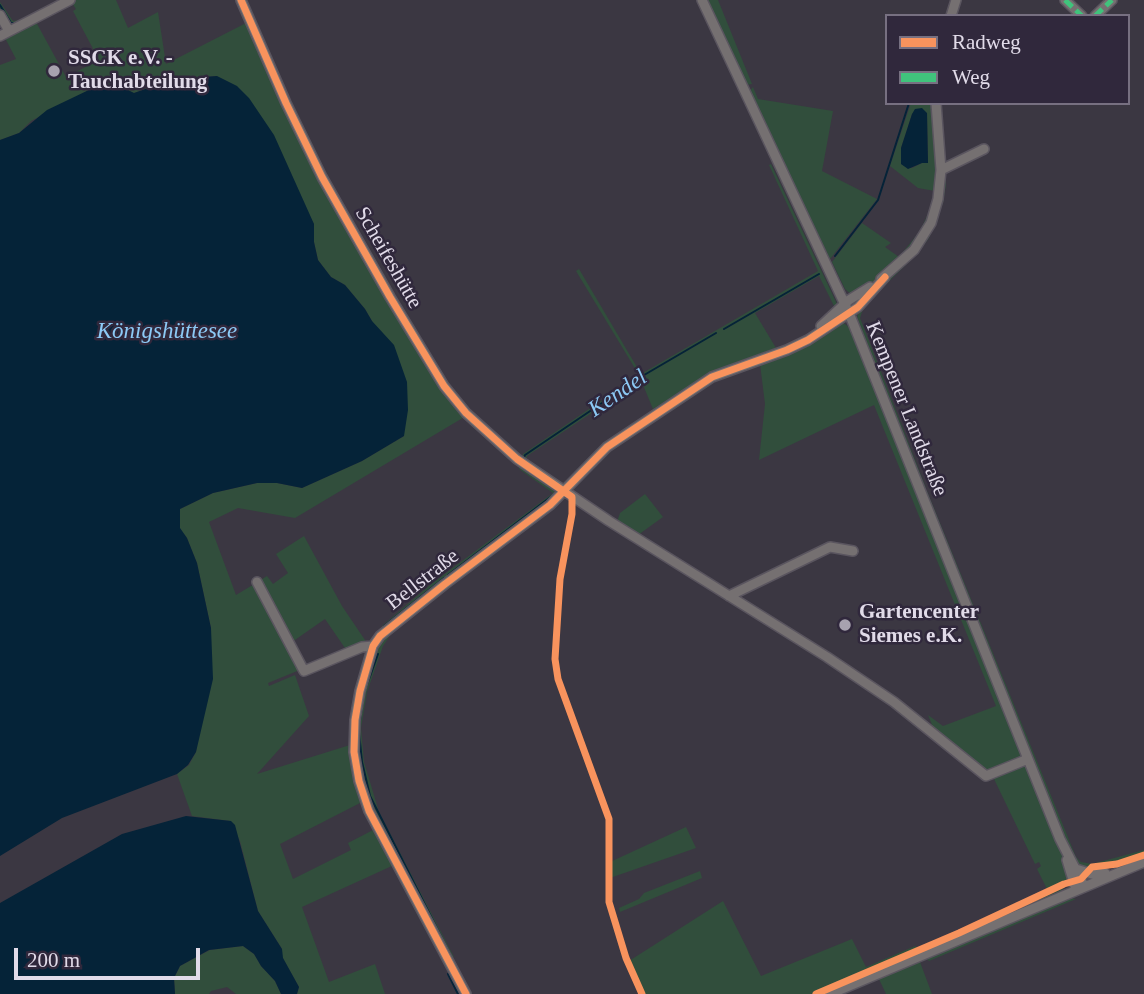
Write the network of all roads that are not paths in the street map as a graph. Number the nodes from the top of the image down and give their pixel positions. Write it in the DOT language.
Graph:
graph roads {
  1 [pos="70,0"];
  2 [pos="241,0"];
  3 [pos="702,0"];
  4 [pos="1065,0"];
  5 [pos="1112,0"];
  6 [pos="1080,14"];
  7 [pos="1097,14"];
  8 [pos="0,15"];
  9 [pos="5,34"];
  10 [pos="936,105"];
  11 [pos="984,149"];
  12 [pos="941,170"];
  13 [pos="885,276"];
  14 [pos="845,303"];
  15 [pos="849,313"];
  16 [pos="808,340"];
  17 [pos="562,490"];
  18 [pos="853,551"];
  19 [pos="257,582"];
  20 [pos="729,596"];
  21 [pos="373,646"];
  22 [pos="1028,759"];
  23 [pos="1060,839"];
  24 [pos="1144,862"];
  25 [pos="1128,868"];
  26 [pos="1076,869"];
  27 [pos="1080,888"];
  28 [pos="466,994"];
  29 [pos="830,994"];
  1 -- 9 [label="street"];
  2 -- 17 [label="street, Scheifeshütte"];
  3 -- 14 [label="street, Kempener Landstraße"];
  4 -- 6 [label="street"];
  5 -- 7 [label="street"];
  8 -- 9 [label="street"];
  10 -- 12 [label="street, Bellstraße"];
  11 -- 12 [label="street"];
  12 -- 13 [label="street, Bellstraße"];
  13 -- 14 [label="street, Bellstraße"];
  13 -- 15 [label="street, Bellstraße"];
  14 -- 15 [label="street, Kempener Landstraße"];
  14 -- 16 [label="street, Bellstraße"];
  15 -- 16 [label="street, Bellstraße"];
  15 -- 22 [label="street, Kempener Landstraße"];
  16 -- 17 [label="street, Bellstraße"];
  17 -- 20 [label="street, Scheifeshütte"];
  17 -- 21 [label="street, Bellstraße"];
  18 -- 20 [label="street"];
  19 -- 21 [label="street, Bellstraße"];
  20 -- 22 [label="street"];
  21 -- 28 [label="street, Bellstraße"];
  22 -- 23 [label="street, Kempener Landstraße"];
  23 -- 26 [label="street, Kempener Landstraße"];
  23 -- 27 [label="street, Kempener Landstraße"];
  24 -- 25 [label="street"];
  25 -- 26 [label="street"];
  25 -- 27 [label="street"];
  26 -- 27 [label="street, Kempener Landstraße"];
  27 -- 29 [label="street"];
}
